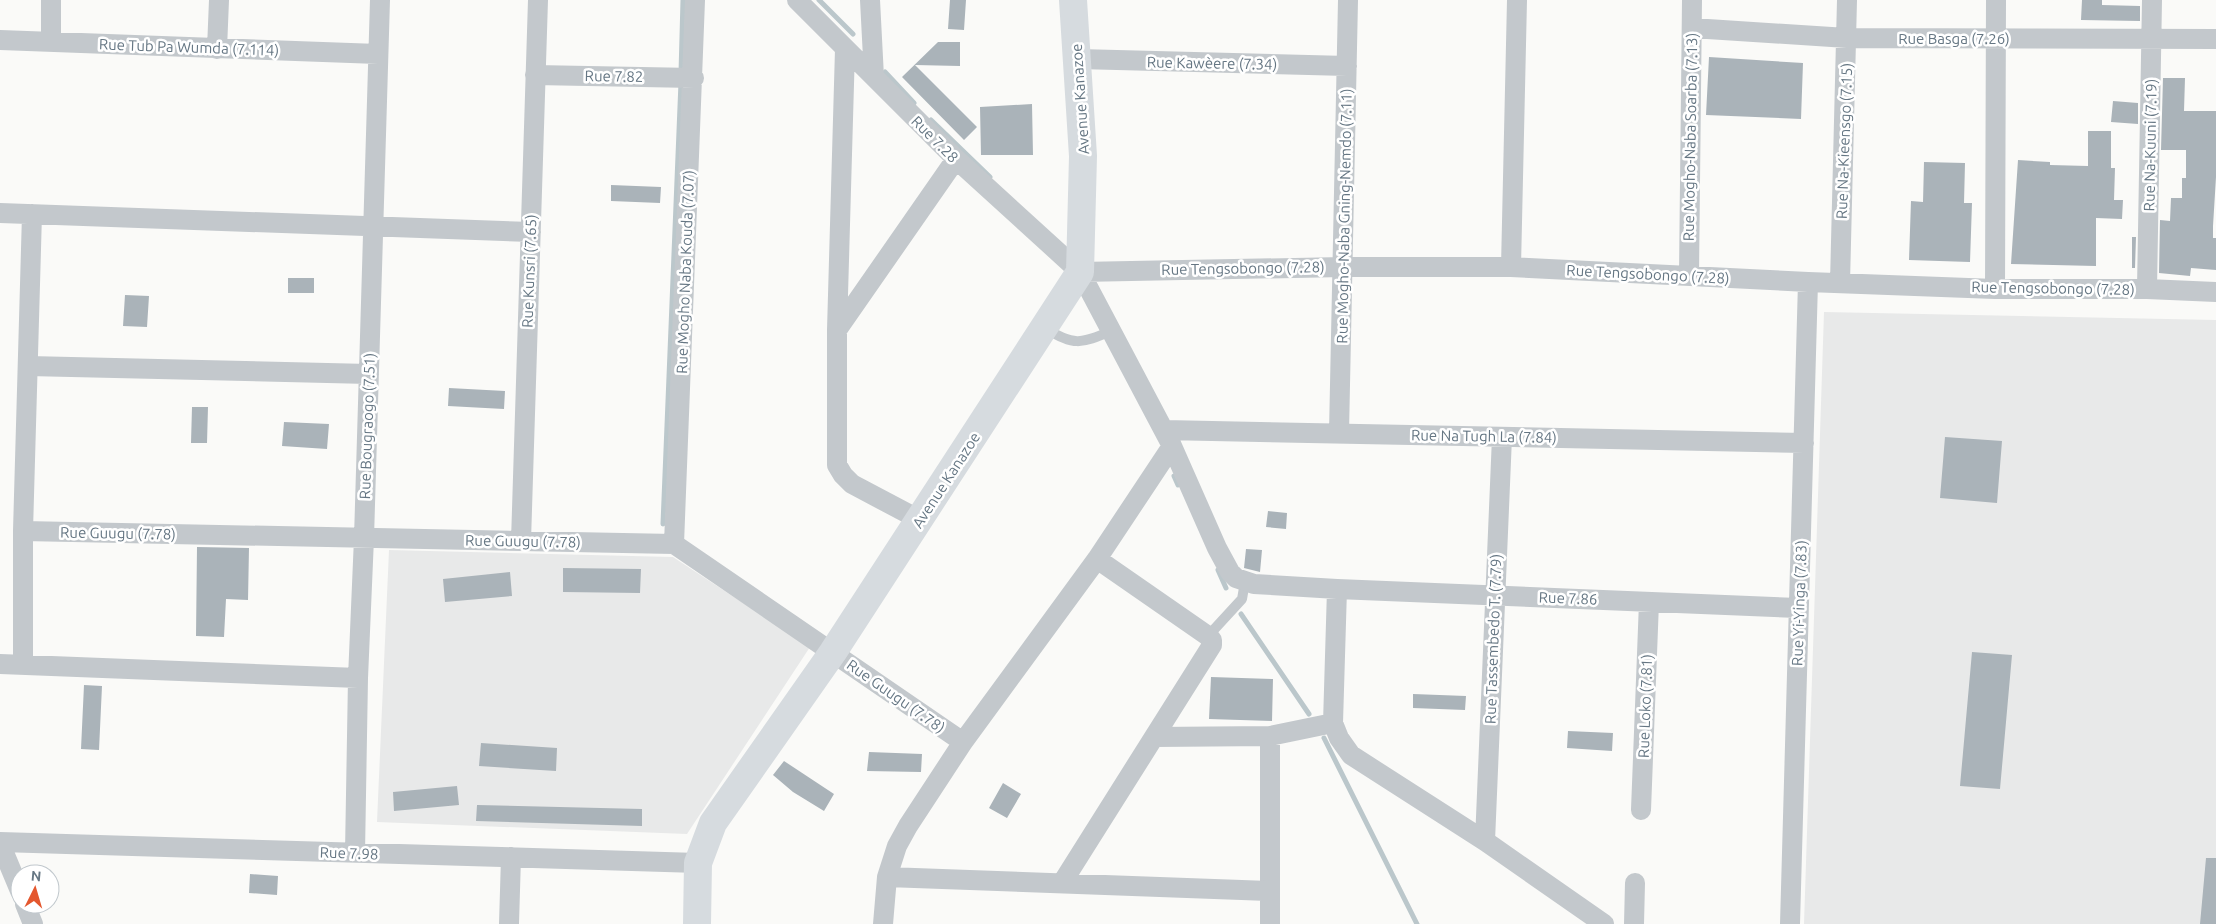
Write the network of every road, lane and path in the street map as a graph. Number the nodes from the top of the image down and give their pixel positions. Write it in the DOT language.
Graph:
graph roads {
  1 [pos="51,0"];
  2 [pos="219,0"];
  3 [pos="380,0"];
  4 [pos="538,0"];
  5 [pos="696,0"];
  6 [pos="797,0"];
  7 [pos="870,0"];
  8 [pos="1072,0"];
  9 [pos="1348,0"];
  10 [pos="1517,0"];
  11 [pos="1692,0"];
  12 [pos="1847,0"];
  13 [pos="1996,0"];
  14 [pos="2152,0"];
  15 [pos="1692,28"];
  16 [pos="1847,38"];
  17 [pos="2152,38"];
  18 [pos="1997,39"];
  19 [pos="2216,39"];
  20 [pos="0,40"];
  21 [pos="50,42"];
  22 [pos="217,49"];
  23 [pos="845,49"];
  24 [pos="378,54"];
  25 [pos="1078,59"];
  26 [pos="1347,66"];
  27 [pos="535,75"];
  28 [pos="874,77"];
  29 [pos="694,78"];
  30 [pos="956,159"];
  31 [pos="0,213"];
  32 [pos="32,214"];
  33 [pos="374,227"];
  34 [pos="531,232"];
  35 [pos="1343,267"];
  36 [pos="1511,267"];
  37 [pos="1080,272"];
  38 [pos="1688,275"];
  39 [pos="1808,282"];
  40 [pos="1840,283"];
  41 [pos="1995,289"];
  42 [pos="2147,289"];
  43 [pos="2216,292"];
  44 [pos="1044,328"];
  45 [pos="837,330"];
  46 [pos="1111,332"];
  47 [pos="28,366"];
  48 [pos="369,374"];
  49 [pos="1340,433"];
  50 [pos="1502,437"];
  51 [pos="1168,438"];
  52 [pos="1804,443"];
  53 [pos="920,520"];
  54 [pos="23,531"];
  55 [pos="364,538"];
  56 [pos="521,541"];
  57 [pos="674,544"];
  58 [pos="1097,559"];
  59 [pos="1245,582"];
  60 [pos="1337,589"];
  61 [pos="1494,595"];
  62 [pos="1649,602"];
  63 [pos="1798,608"];
  64 [pos="1208,636"];
  65 [pos="833,652"];
  66 [pos="0,664"];
  67 [pos="23,665"];
  68 [pos="358,678"];
  69 [pos="1333,723"];
  70 [pos="1270,736"];
  71 [pos="1155,737"];
  72 [pos="963,742"];
  73 [pos="1641,810"];
  74 [pos="1485,841"];
  75 [pos="0,842"];
  76 [pos="355,853"];
  77 [pos="511,858"];
  78 [pos="698,863"];
  79 [pos="10,866"];
  80 [pos="887,877"];
  81 [pos="1062,883"];
  82 [pos="1635,883"];
  83 [pos="1269,891"];
  84 [pos="509,924"];
  85 [pos="697,924"];
  86 [pos="883,924"];
  87 [pos="1270,924"];
  88 [pos="1604,924"];
  89 [pos="1634,924"];
  90 [pos="1790,924"];
  1 -- 21 [label="street"];
  2 -- 22 [label="street"];
  3 -- 24 [label="street, Rue Bougraogo (7.51)"];
  4 -- 27 [label="street, Rue Kunsri (7.65)"];
  5 -- 29 [label="street, Rue Mogho Naba Kouda (7.07)"];
  6 -- 23 [label="street, Rue 7.28"];
  7 -- 28 [label="street"];
  8 -- 25 [label="street, Avenue Kanazoe"];
  9 -- 26 [label="street, Rue Mogho-Naba Gning-Nemdo (7.11)"];
  10 -- 36 [label="street"];
  11 -- 15 [label="street, Rue Mogho-Naba Soarba (7.13)"];
  12 -- 16 [label="street, Rue Na-Kieensgo (7.15)"];
  13 -- 18 [label="street"];
  14 -- 17 [label="street, Rue Na-Kuuni (7.19)"];
  15 -- 16 [label="street, Rue Basga (7.26)"];
  15 -- 38 [label="street, Rue Mogho-Naba Soarba (7.13)"];
  16 -- 18 [label="street, Rue Basga (7.26)"];
  16 -- 40 [label="street, Rue Na-Kieensgo (7.15)"];
  17 -- 18 [label="street, Rue Basga (7.26)"];
  17 -- 19 [label="street, Rue Basga (7.26)"];
  17 -- 42 [label="street, Rue Na-Kuuni (7.19)"];
  18 -- 41 [label="street"];
  20 -- 21 [label="street, Rue Tub Pa Wumda (7.114)"];
  21 -- 22 [label="street, Rue Tub Pa Wumda (7.114)"];
  22 -- 24 [label="street, Rue Tub Pa Wumda (7.114)"];
  23 -- 28 [label="street, Rue 7.28"];
  23 -- 45 [label="street"];
  24 -- 33 [label="street, Rue Bougraogo (7.51)"];
  25 -- 26 [label="street, Rue Kawèere (7.34)"];
  25 -- 37 [label="street, Avenue Kanazoe"];
  26 -- 35 [label="street, Rue Mogho-Naba Gning-Nemdo (7.11)"];
  27 -- 29 [label="street, Rue 7.82"];
  27 -- 34 [label="street, Rue Kunsri (7.65)"];
  28 -- 30 [label="street, Rue 7.28"];
  29 -- 57 [label="street, Rue Mogho Naba Kouda (7.07)"];
  30 -- 37 [label="street, Rue 7.28"];
  30 -- 45 [label="street"];
  31 -- 32 [label="street"];
  32 -- 33 [label="street"];
  32 -- 47 [label="street"];
  33 -- 34 [label="street"];
  33 -- 48 [label="street, Rue Bougraogo (7.51)"];
  34 -- 56 [label="street, Rue Kunsri (7.65)"];
  35 -- 36 [label="street, Rue Tengsobongo (7.28)"];
  35 -- 37 [label="street, Rue Tengsobongo (7.28)"];
  35 -- 49 [label="street, Rue Mogho-Naba Gning-Nemdo (7.11)"];
  36 -- 38 [label="street, Rue Tengsobongo (7.28)"];
  37 -- 44 [label="street, Avenue Kanazoe"];
  37 -- 46 [label="street"];
  38 -- 39 [label="street, Rue Tengsobongo (7.28)"];
  39 -- 40 [label="street, Rue Tengsobongo (7.28)"];
  39 -- 52 [label="street, Rue Yi-Yinga (7.83)"];
  40 -- 41 [label="street, Rue Tengsobongo (7.28)"];
  41 -- 42 [label="street, Rue Tengsobongo (7.28)"];
  42 -- 43 [label="street, Rue Tengsobongo (7.28)"];
  44 -- 46 [label="lane"];
  44 -- 53 [label="street, Avenue Kanazoe"];
  45 -- 53 [label="street"];
  46 -- 51 [label="street"];
  47 -- 48 [label="street"];
  47 -- 54 [label="street"];
  48 -- 55 [label="street, Rue Bougraogo (7.51)"];
  49 -- 50 [label="street, Rue Na Tugh La (7.84)"];
  49 -- 51 [label="street, Rue Na Tugh La (7.84)"];
  50 -- 52 [label="street, Rue Na Tugh La (7.84)"];
  50 -- 61 [label="street, Rue Tassembedo T. (7.79)"];
  51 -- 58 [label="street"];
  51 -- 59 [label="street"];
  52 -- 63 [label="street, Rue Yi-Yinga (7.83)"];
  53 -- 65 [label="street, Avenue Kanazoe"];
  54 -- 55 [label="street, Rue Guugu (7.78)"];
  54 -- 67 [label="street"];
  55 -- 56 [label="street, Rue Guugu (7.78)"];
  55 -- 68 [label="street, Rue Bougraogo (7.51)"];
  56 -- 57 [label="street, Rue Guugu (7.78)"];
  57 -- 65 [label="street, Rue Guugu (7.78)"];
  58 -- 64 [label="street"];
  58 -- 72 [label="street"];
  59 -- 60 [label="street, Rue 7.86"];
  59 -- 64 [label="lane"];
  60 -- 61 [label="street, Rue 7.86"];
  60 -- 69 [label="street"];
  61 -- 62 [label="street, Rue 7.86"];
  61 -- 74 [label="street, Rue Tassembedo T. (7.79)"];
  62 -- 63 [label="street, Rue 7.86"];
  62 -- 73 [label="street, Rue Loko (7.81)"];
  63 -- 90 [label="street, Rue Yi-Yinga (7.83)"];
  64 -- 71 [label="street"];
  65 -- 72 [label="street, Rue Guugu (7.78)"];
  65 -- 78 [label="street, Avenue Kanazoe"];
  66 -- 67 [label="street"];
  67 -- 68 [label="street"];
  68 -- 76 [label="street, Rue Bougraogo (7.51)"];
  69 -- 70 [label="street"];
  69 -- 74 [label="street"];
  70 -- 71 [label="street"];
  70 -- 83 [label="street"];
  71 -- 81 [label="street"];
  72 -- 80 [label="street"];
  74 -- 88 [label="street"];
  75 -- 76 [label="street, Rue 7.98"];
  75 -- 79 [label="street"];
  76 -- 77 [label="street, Rue 7.98"];
  77 -- 78 [label="street, Rue 7.98"];
  77 -- 84 [label="street"];
  78 -- 85 [label="street, Avenue Kanazoe"];
  80 -- 81 [label="street"];
  80 -- 86 [label="street"];
  81 -- 83 [label="street"];
  82 -- 89 [label="street"];
  83 -- 87 [label="street"];
}
